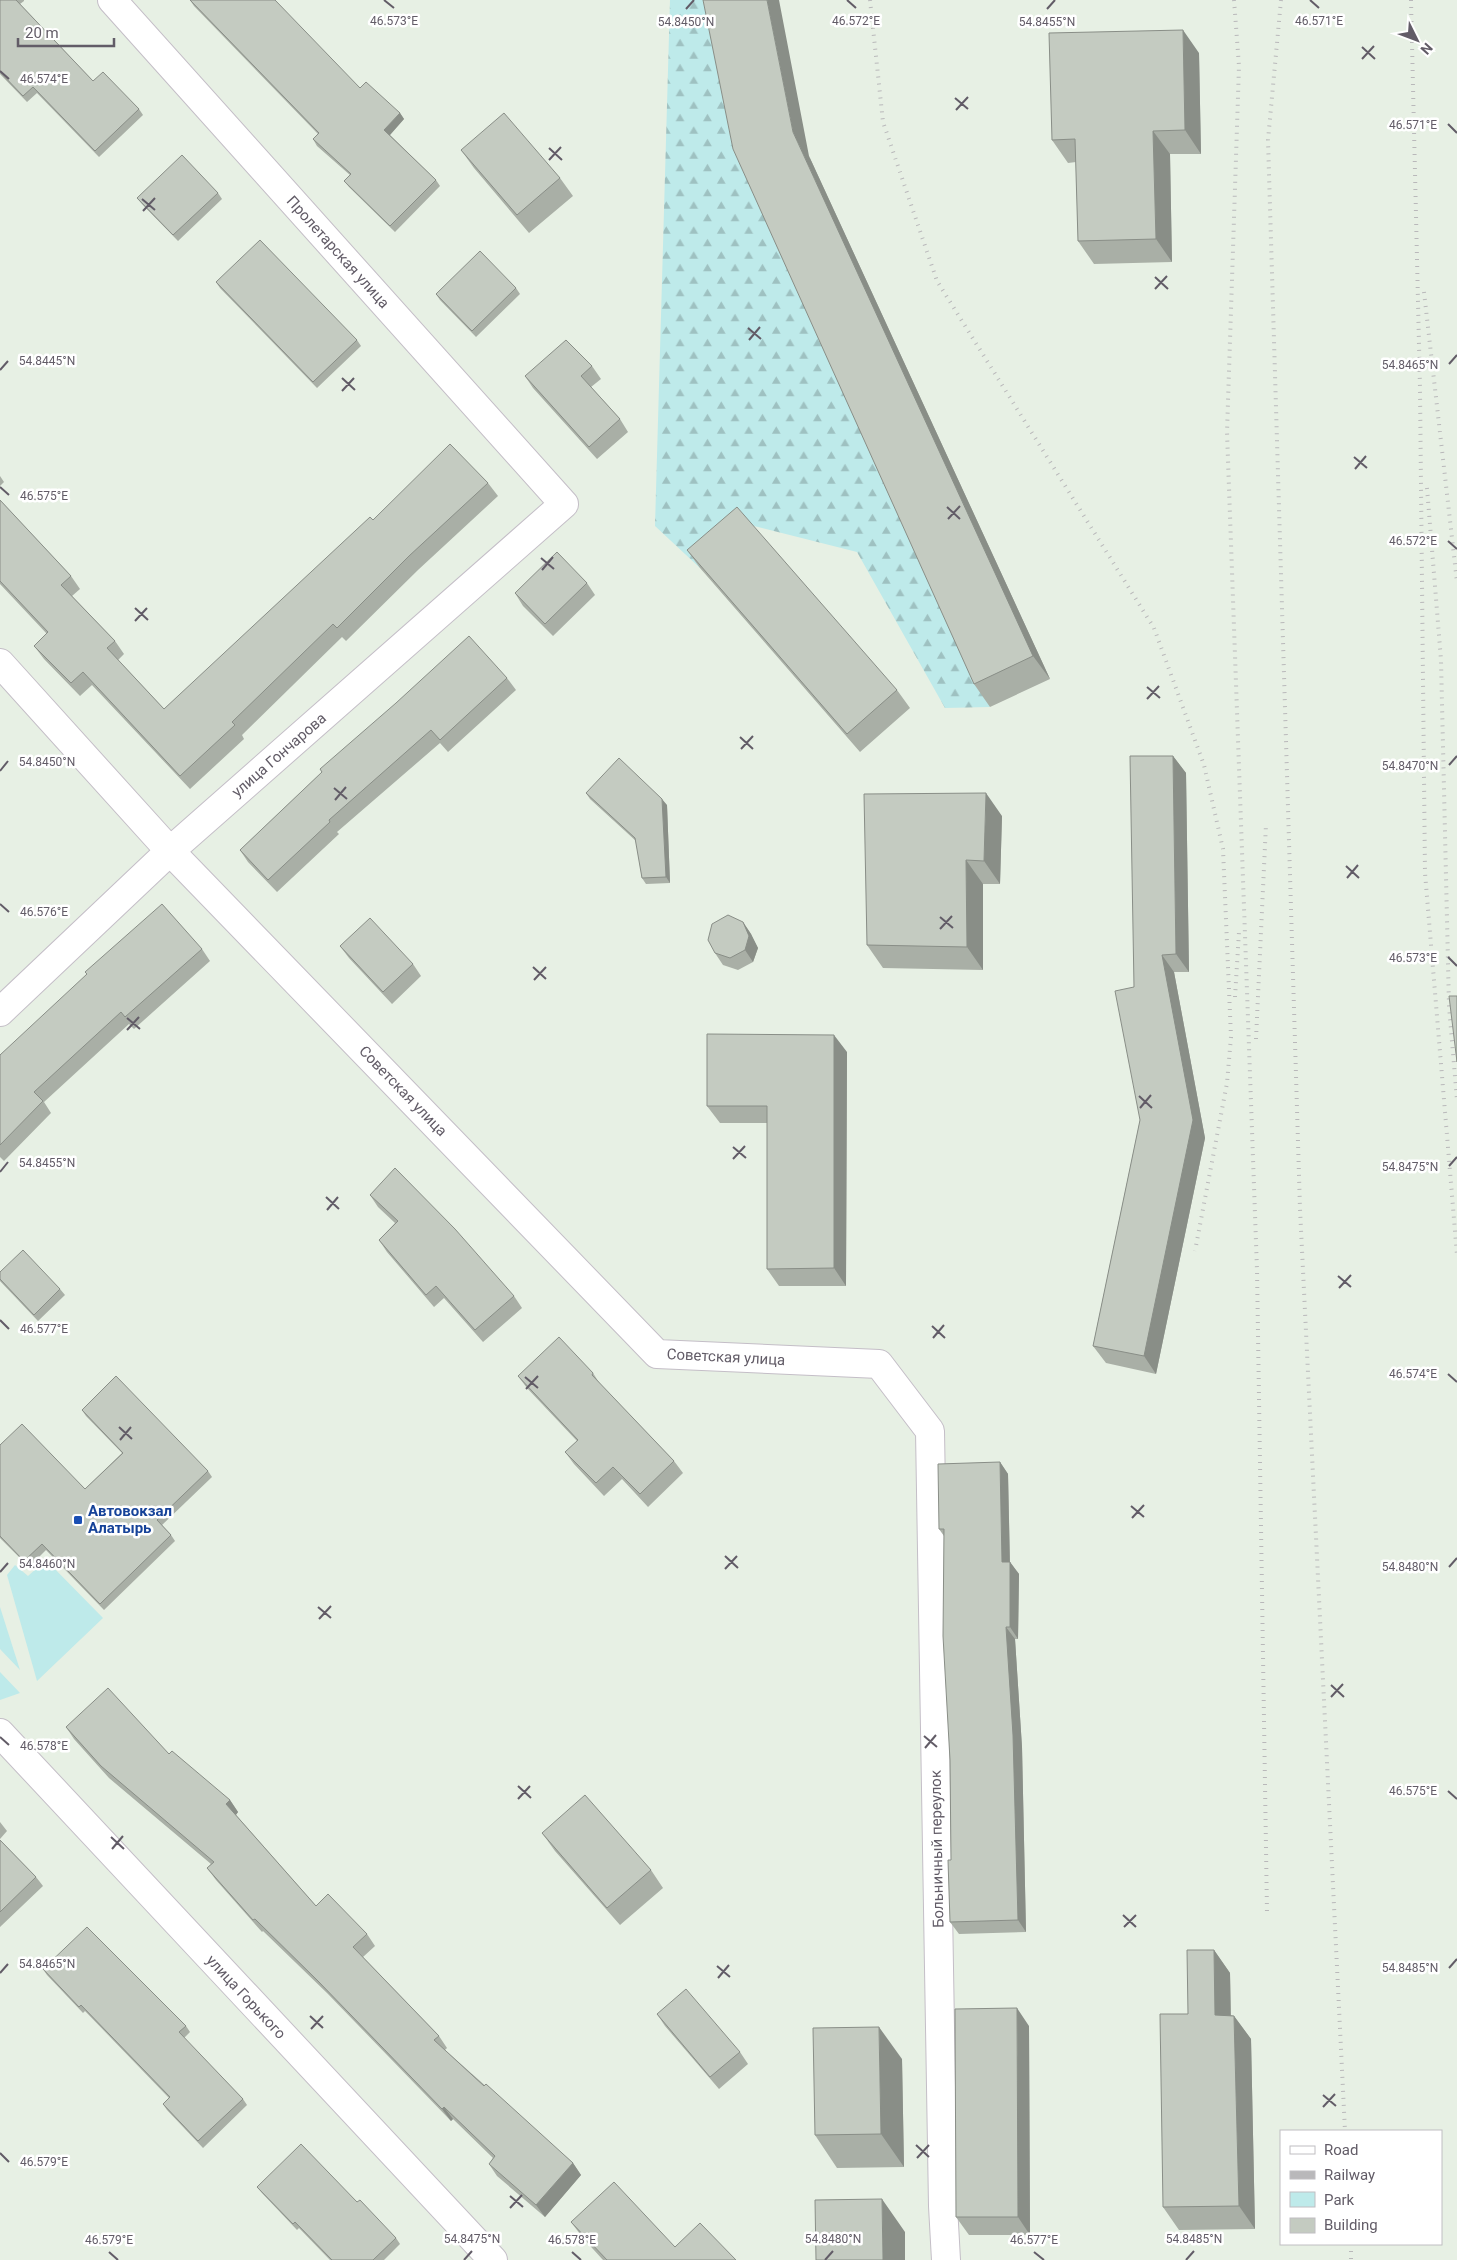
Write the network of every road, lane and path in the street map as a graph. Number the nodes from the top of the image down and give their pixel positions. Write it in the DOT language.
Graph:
graph roads {
  1 [pos="112,0"];
  2 [pos="564,504"];
  3 [pos="0,663"];
  4 [pos="170,851"];
  5 [pos="0,1012"];
  6 [pos="879,1364"];
  7 [pos="0,1733"];
  8 [pos="493,2260"];
  9 [pos="946,2260"];
  1 -- 2 [label="street, Пролетарская улица"];
  2 -- 4 [label="street, улица Гончарова"];
  3 -- 4 [label="street, Советская улица"];
  4 -- 5 [label="street, улица Гончарова"];
  4 -- 6 [label="street, Советская улица"];
  6 -- 9 [label="street, Больничный переулок"];
  7 -- 8 [label="street, улица Горького"];
}
